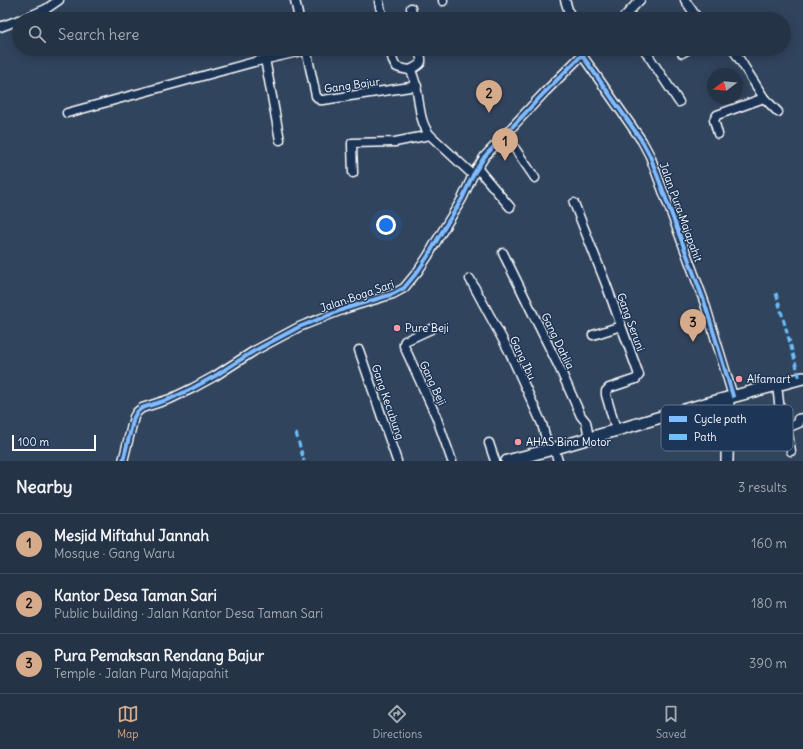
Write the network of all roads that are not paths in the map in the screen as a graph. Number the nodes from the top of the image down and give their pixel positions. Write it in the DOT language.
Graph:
graph roads {
  1 [pos="59,0"];
  2 [pos="295,0"];
  3 [pos="565,0"];
  4 [pos="640,0"];
  5 [pos="685,0"];
  6 [pos="379,2"];
  7 [pos="411,8"];
  8 [pos="39,12"];
  9 [pos="298,12"];
  10 [pos="381,12"];
  11 [pos="412,12"];
  12 [pos="568,12"];
  13 [pos="629,12"];
  14 [pos="693,12"];
  15 [pos="12,23"];
  16 [pos="0,27"];
  17 [pos="277,56"];
  18 [pos="307,56"];
  19 [pos="392,56"];
  20 [pos="420,56"];
  21 [pos="579,56"];
  22 [pos="587,56"];
  23 [pos="649,56"];
  24 [pos="737,56"];
  25 [pos="265,59"];
  26 [pos="410,70"];
  27 [pos="417,86"];
  28 [pos="764,98"];
  29 [pos="679,102"];
  30 [pos="778,112"];
  31 [pos="67,113"];
  32 [pos="505,134"];
  33 [pos="718,134"];
  34 [pos="430,135"];
  35 [pos="280,140"];
  36 [pos="475,171"];
  37 [pos="353,173"];
  38 [pos="535,178"];
  39 [pos="574,202"];
  40 [pos="510,207"];
  41 [pos="503,253"];
  42 [pos="470,278"];
  43 [pos="621,326"];
  44 [pos="431,329"];
  45 [pos="593,335"];
  46 [pos="359,350"];
  47 [pos="803,378"];
  48 [pos="777,385"];
  49 [pos="730,397"];
  50 [pos="702,405"];
  51 [pos="730,405"];
  52 [pos="780,405"];
  53 [pos="661,417"];
  54 [pos="803,418"];
  55 [pos="793,425"];
  56 [pos="616,430"];
  57 [pos="589,438"];
  58 [pos="489,443"];
  59 [pos="552,449"];
  60 [pos="728,451"];
  61 [pos="123,461"];
  62 [pos="397,461"];
  63 [pos="452,461"];
  64 [pos="495,461"];
  65 [pos="507,461"];
  66 [pos="558,461"];
  67 [pos="727,461"];
  1 -- 8 [label="street"];
  2 -- 9 [label="street"];
  3 -- 12 [label="street"];
  4 -- 13 [label="street"];
  5 -- 14 [label="street"];
  6 -- 10 [label="street"];
  7 -- 11 [label="street"];
  15 -- 16 [label="street"];
  17 -- 25 [label="street"];
  18 -- 27 [label="street, Gang Bajur"];
  19 -- 26 [label="street"];
  20 -- 26 [label="street"];
  21 -- 32 [label="street, Jalan Boga Sari"];
  22 -- 49 [label="street, Jalan Pura Majapahit"];
  23 -- 29 [label="street"];
  24 -- 28 [label="street"];
  25 -- 31 [label="street"];
  25 -- 35 [label="street"];
  26 -- 27 [label="street"];
  27 -- 34 [label="street"];
  28 -- 30 [label="street"];
  28 -- 33 [label="street"];
  32 -- 36 [label="street, Jalan Boga Sari"];
  32 -- 38 [label="street"];
  34 -- 36 [label="street"];
  34 -- 37 [label="street"];
  36 -- 40 [label="street"];
  36 -- 61 [label="street, Jalan Boga Sari"];
  39 -- 43 [label="street, Gang Seruni"];
  41 -- 57 [label="street, Gang Dahlia"];
  42 -- 59 [label="street, Gang Ibu"];
  43 -- 45 [label="street"];
  43 -- 56 [label="street, Gang Seruni"];
  44 -- 63 [label="street, Gang Beji"];
  46 -- 62 [label="street, Gang Kecubung"];
  47 -- 48 [label="main road"];
  48 -- 49 [label="main road"];
  48 -- 52 [label="street"];
  49 -- 50 [label="main road"];
  49 -- 51 [label="main road"];
  53 -- 56 [label="main road"];
  54 -- 55 [label="street"];
  56 -- 57 [label="main road"];
  57 -- 59 [label="main road"];
  58 -- 64 [label="street"];
  59 -- 65 [label="main road"];
  59 -- 66 [label="street, Gang Ibu"];
  60 -- 67 [label="main road"];
}
